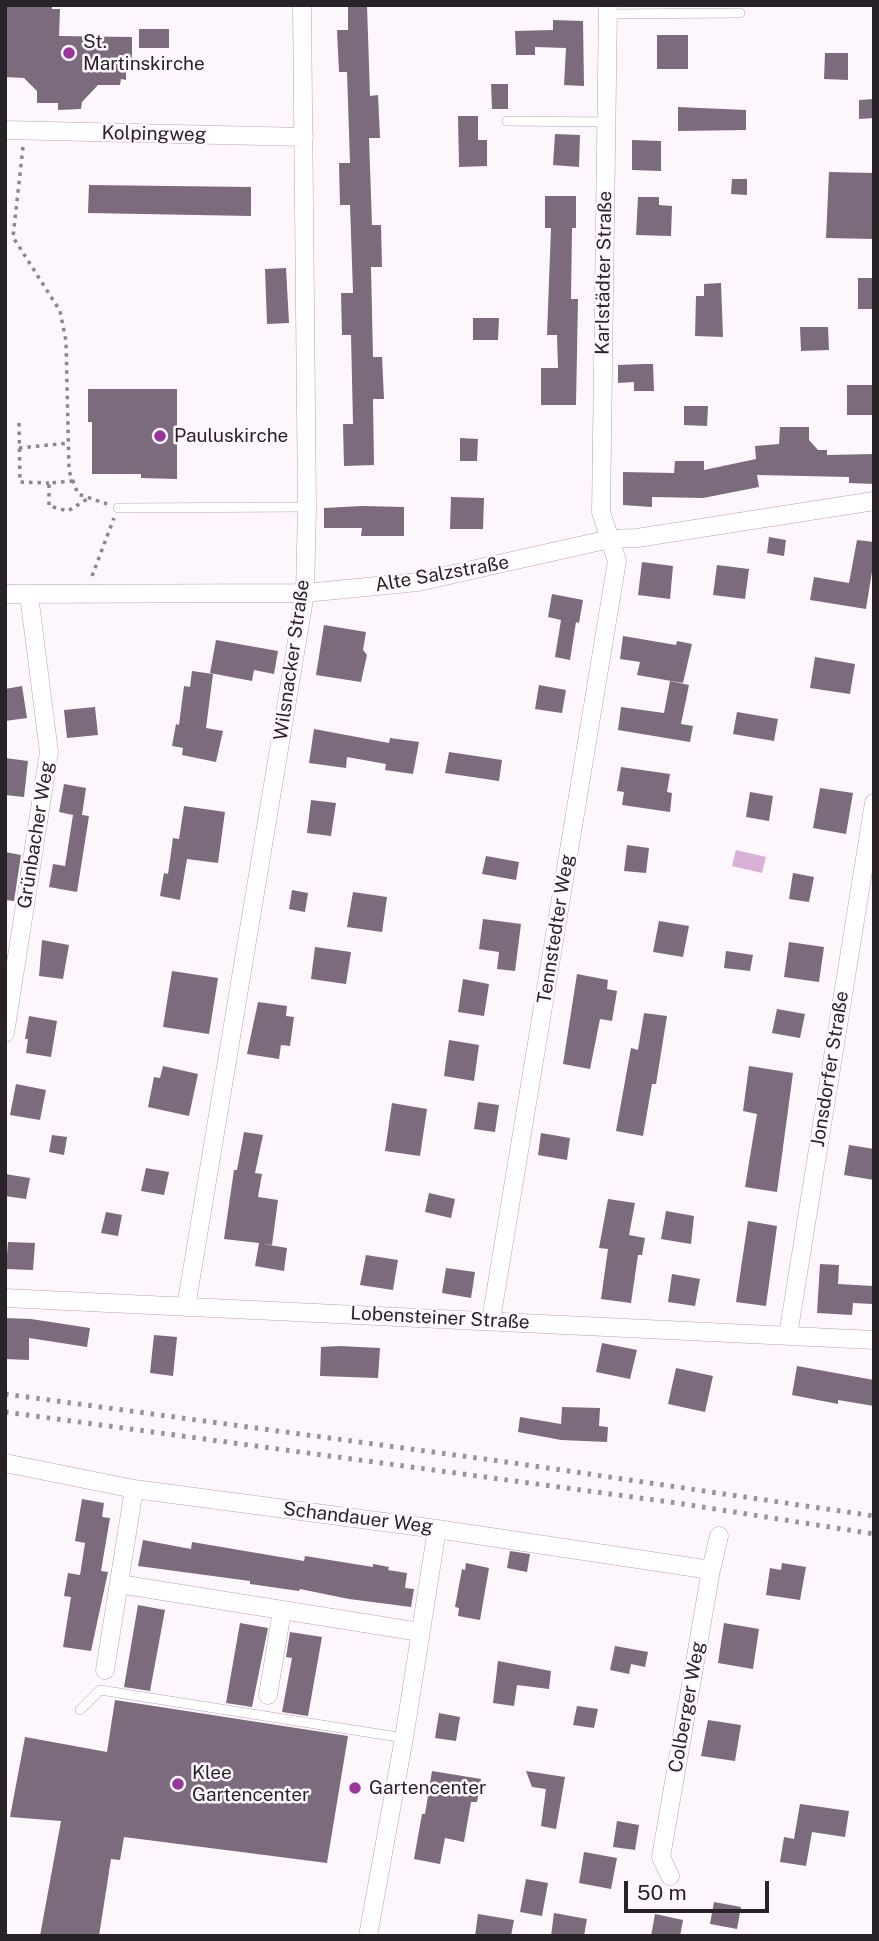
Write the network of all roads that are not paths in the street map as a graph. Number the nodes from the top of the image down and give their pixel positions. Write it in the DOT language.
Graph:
graph roads {
  1 [pos="302,5"];
  2 [pos="608,9"];
  3 [pos="740,13"];
  4 [pos="507,121"];
  5 [pos="607,121"];
  6 [pos="5,130"];
  7 [pos="304,137"];
  8 [pos="874,501"];
  9 [pos="118,508"];
  10 [pos="307,508"];
  11 [pos="610,540"];
  12 [pos="305,593"];
  13 [pos="5,594"];
  14 [pos="29,595"];
  15 [pos="874,803"];
  16 [pos="5,1033"];
  17 [pos="5,1298"];
  18 [pos="186,1307"];
  19 [pos="491,1320"];
  20 [pos="788,1335"];
  21 [pos="874,1340"];
  22 [pos="5,1463"];
  23 [pos="134,1489"];
  24 [pos="437,1528"];
  25 [pos="719,1536"];
  26 [pos="711,1570"];
  27 [pos="119,1584"];
  28 [pos="282,1611"];
  29 [pos="420,1632"];
  30 [pos="104,1670"];
  31 [pos="268,1695"];
  32 [pos="79,1710"];
  33 [pos="404,1738"];
  34 [pos="670,1876"];
  35 [pos="368,1936"];
  1 -- 7 [label="street, Wilsnacker Straße"];
  2 -- 3 [label="lane"];
  2 -- 5 [label="street, Karlstädter Straße"];
  4 -- 5 [label="lane"];
  5 -- 11 [label="street, Karlstädter Straße"];
  6 -- 7 [label="street, Kolpingweg"];
  7 -- 10 [label="street, Wilsnacker Straße"];
  8 -- 11 [label="street, Alte Salzstraße"];
  9 -- 10 [label="lane"];
  10 -- 12 [label="street, Wilsnacker Straße"];
  11 -- 12 [label="street, Alte Salzstraße"];
  11 -- 19 [label="street, Tennstedter Weg"];
  12 -- 14 [label="street, Alte Salzstraße"];
  12 -- 18 [label="street, Wilsnacker Straße"];
  13 -- 14 [label="street, Alte Salzstraße"];
  14 -- 16 [label="street, Grünbacher Weg"];
  15 -- 20 [label="street, Jonsdorfer Straße"];
  17 -- 18 [label="street, Lobensteiner Straße"];
  18 -- 19 [label="street, Lobensteiner Straße"];
  19 -- 20 [label="street, Lobensteiner Straße"];
  20 -- 21 [label="street, Lobensteiner Straße"];
  22 -- 23 [label="street, Schandauer Weg"];
  23 -- 24 [label="street, Schandauer Weg"];
  23 -- 27 [label="street"];
  24 -- 26 [label="street, Schandauer Weg"];
  24 -- 29 [label="street"];
  25 -- 26 [label="street, Colberger Weg"];
  26 -- 34 [label="street, Colberger Weg"];
  27 -- 28 [label="street"];
  27 -- 30 [label="street"];
  28 -- 29 [label="street"];
  28 -- 31 [label="street"];
  29 -- 33 [label="street"];
  32 -- 33 [label="lane"];
  33 -- 35 [label="street"];
}
